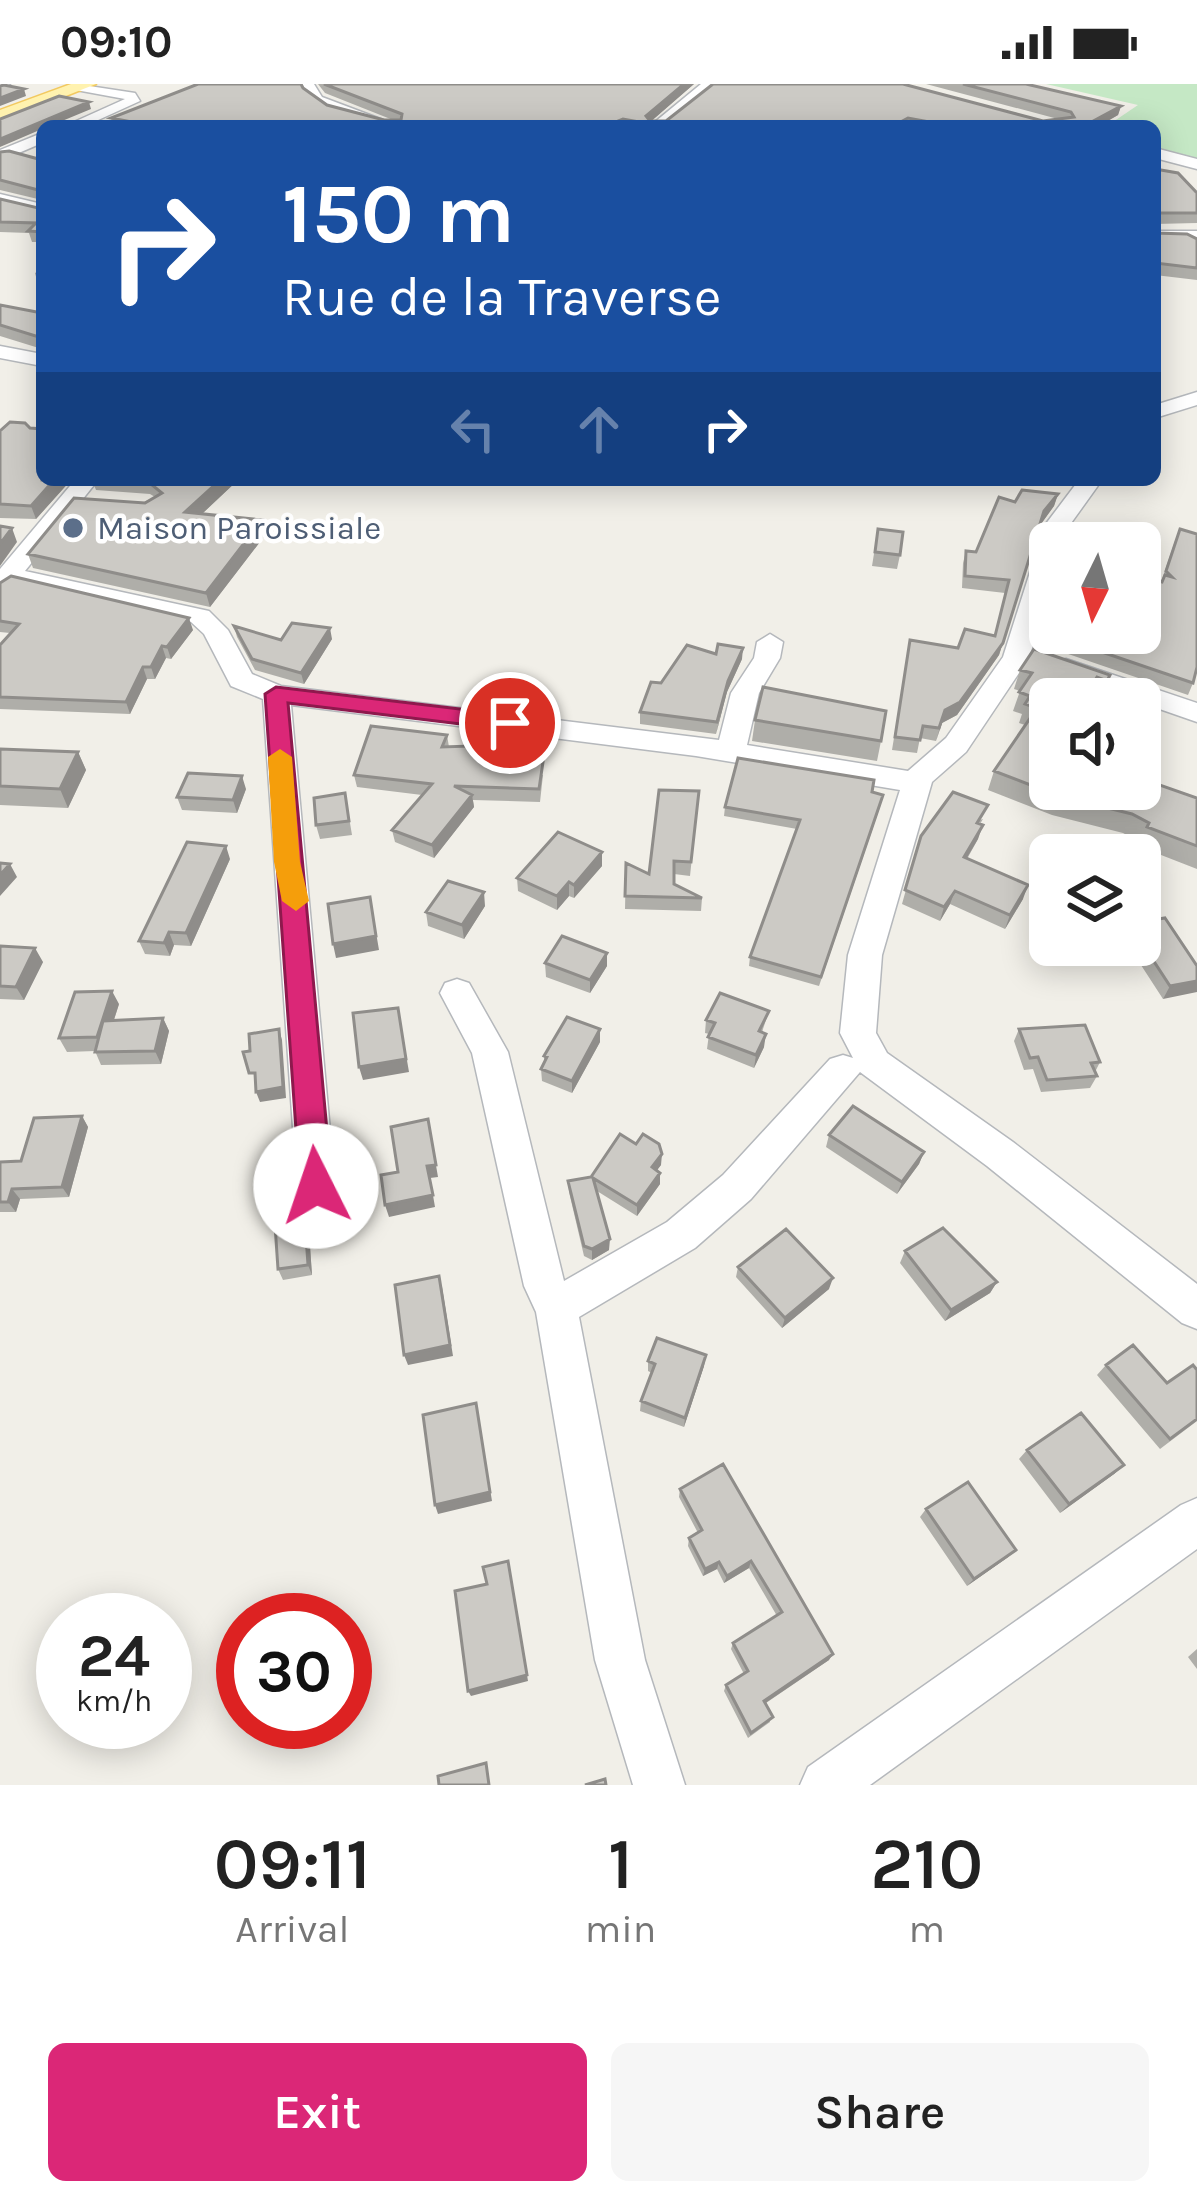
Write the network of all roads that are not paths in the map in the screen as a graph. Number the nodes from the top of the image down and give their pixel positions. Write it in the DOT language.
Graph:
graph roads {
  1 [pos="307,84"];
  2 [pos="710,84"];
  3 [pos="85,85"];
  4 [pos="0,116"];
  5 [pos="87,120"];
  6 [pos="375,120"];
  7 [pos="665,120"];
  8 [pos="36,141"];
  9 [pos="1161,154"];
  10 [pos="0,156"];
  11 [pos="1197,164"];
  12 [pos="0,199"];
  13 [pos="36,207"];
  14 [pos="0,211"];
  15 [pos="36,219"];
  16 [pos="1161,236"];
  17 [pos="1197,236"];
  18 [pos="0,352"];
  19 [pos="35,359"];
  20 [pos="1197,398"];
  21 [pos="1161,410"];
  22 [pos="82,486"];
  23 [pos="1086,486"];
  24 [pos="70,500"];
  25 [pos="110,502"];
  26 [pos="1059,522"];
  27 [pos="14,529"];
  28 [pos="42,532"];
  29 [pos="5,580"];
  30 [pos="1029,618"];
  31 [pos="770,642"];
  32 [pos="1019,651"];
  33 [pos="276,694"];
  34 [pos="1197,712"];
  35 [pos="731,752"];
  36 [pos="917,783"];
  37 [pos="457,993"];
  38 [pos="859,1067"];
  39 [pos="316,1186"];
  40 [pos="556,1308"];
  41 [pos="1197,1309"];
  42 [pos="1197,1521"];
  43 [pos="659,1785"];
  44 [pos="826,1785"];
  1 -- 6 [label="street"];
  2 -- 7 [label="street"];
  3 -- 4 [label="main road"];
  3 -- 5 [label="street"];
  8 -- 10 [label="street"];
  9 -- 11 [label="street"];
  12 -- 13 [label="street"];
  14 -- 15 [label="street"];
  16 -- 17 [label="street"];
  18 -- 19 [label="street"];
  20 -- 21 [label="street"];
  22 -- 24 [label="street"];
  23 -- 26 [label="street"];
  24 -- 25 [label="street"];
  24 -- 28 [label="street"];
  27 -- 28 [label="street"];
  28 -- 29 [label="street"];
  29 -- 33 [label="street"];
  30 -- 32 [label="street"];
  31 -- 35 [label="street"];
  32 -- 34 [label="street"];
  32 -- 36 [label="street"];
  33 -- 35 [label="street"];
  33 -- 39 [label="street"];
  35 -- 36 [label="street"];
  36 -- 38 [label="street"];
  37 -- 40 [label="street"];
  38 -- 40 [label="street"];
  38 -- 41 [label="street"];
  40 -- 43 [label="street"];
  42 -- 44 [label="street"];
}
